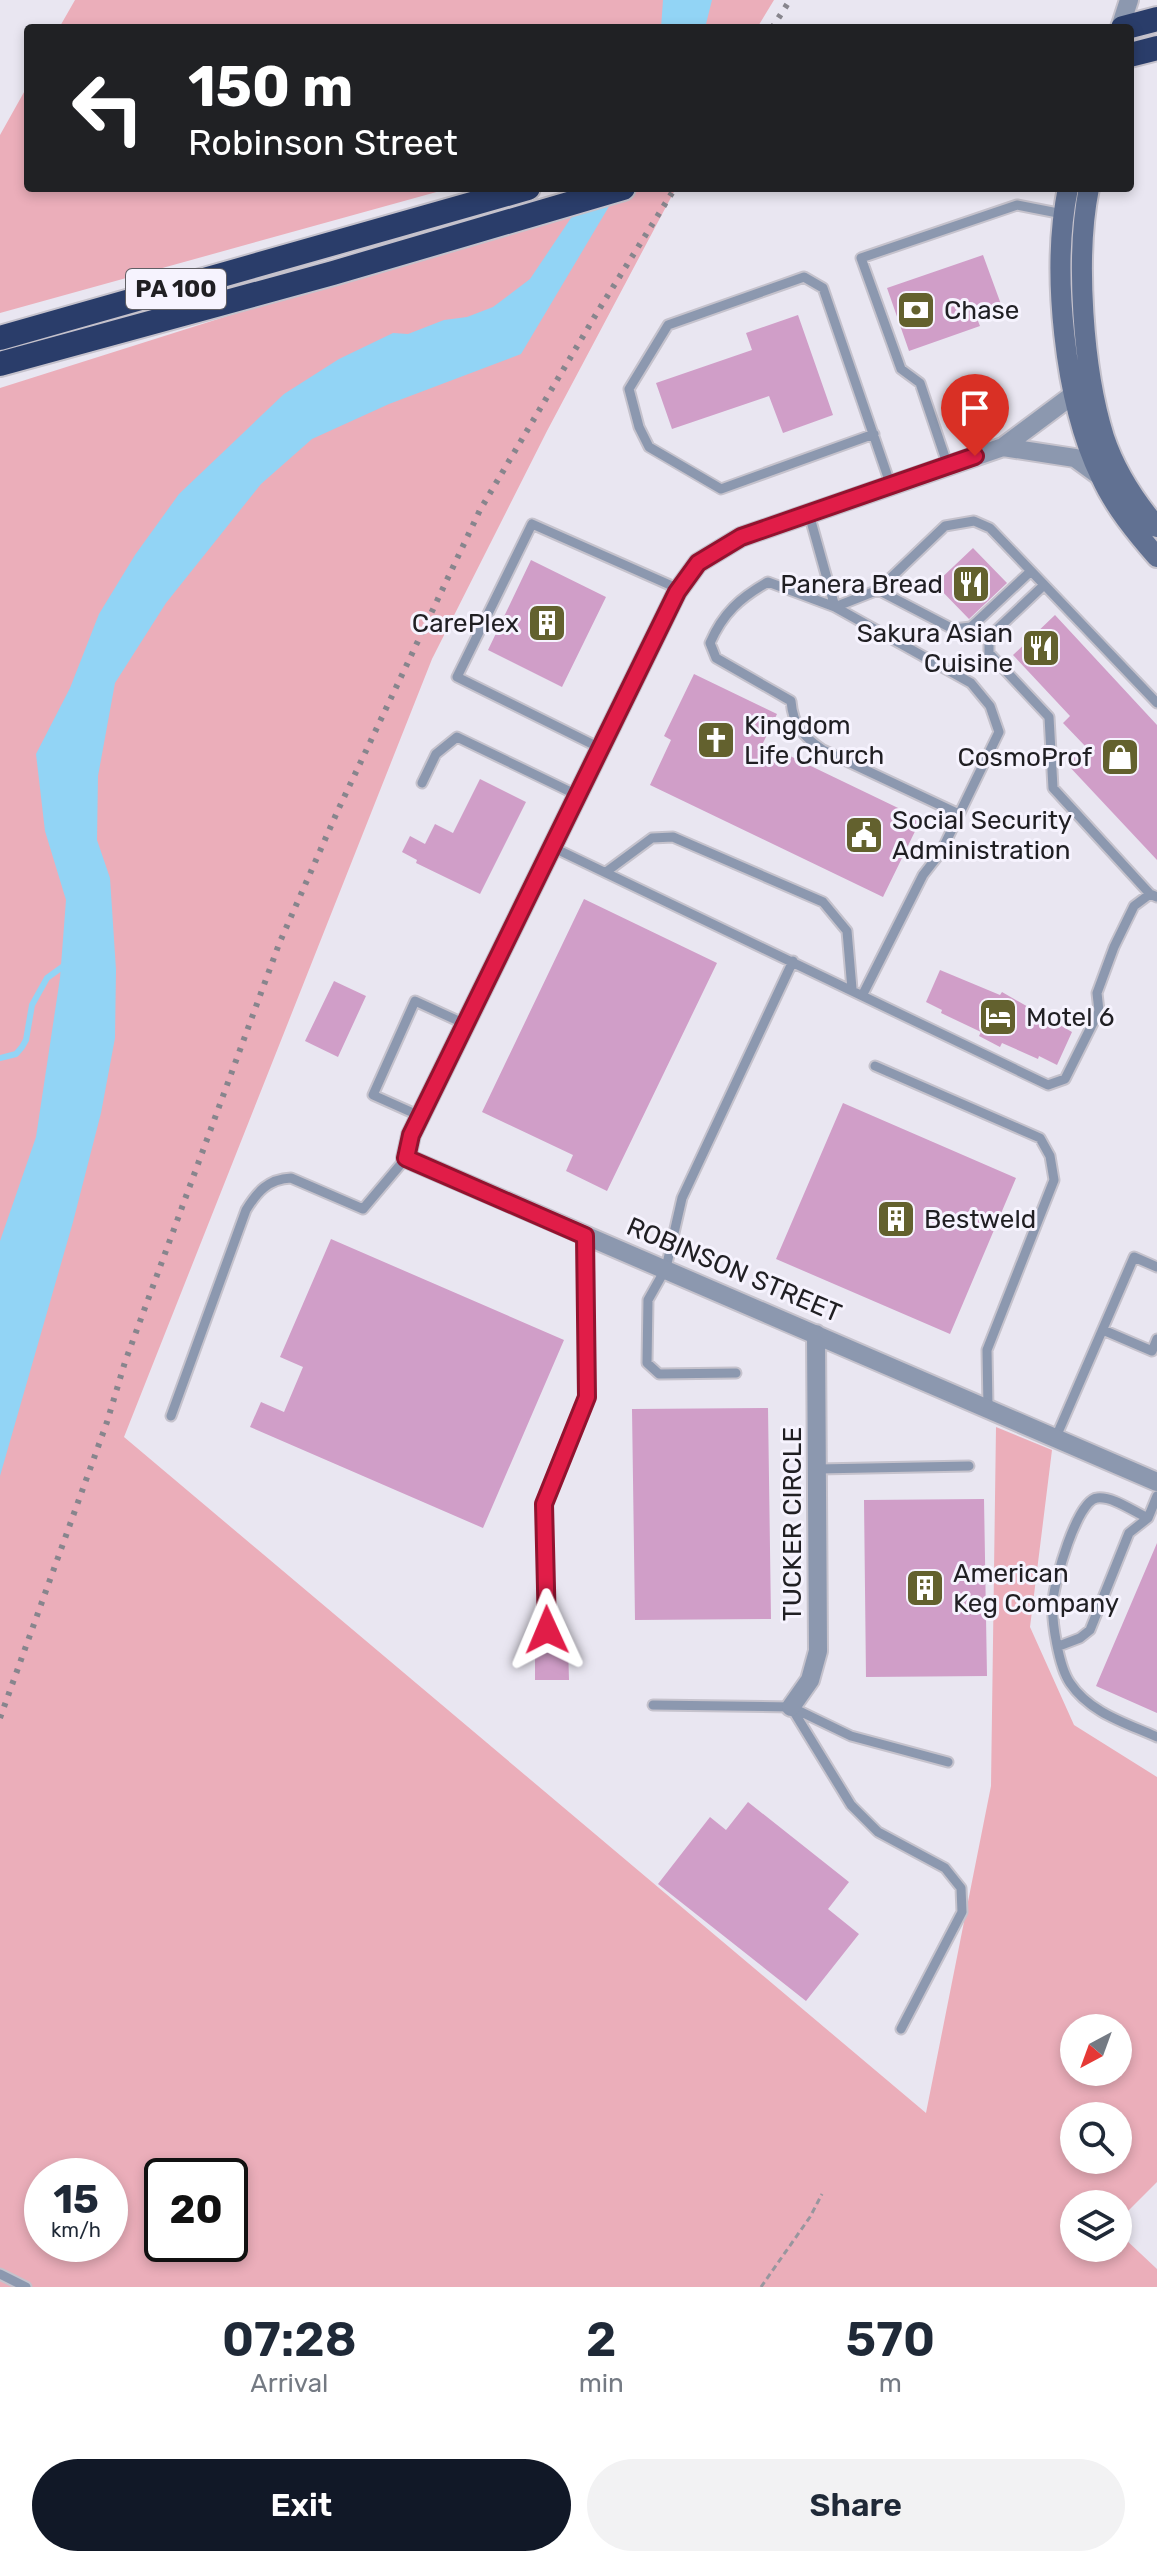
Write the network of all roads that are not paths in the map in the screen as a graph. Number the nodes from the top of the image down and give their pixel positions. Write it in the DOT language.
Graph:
graph roads {
  1 [pos="1129,0"];
  2 [pos="1157,19"];
  3 [pos="1123,24"];
  4 [pos="1134,25"];
  5 [pos="1157,48"];
  6 [pos="1134,54"];
  7 [pos="515,192"];
  8 [pos="609,192"];
  9 [pos="1067,192"];
  10 [pos="1088,192"];
  11 [pos="1063,214"];
  12 [pos="0,338"];
  13 [pos="0,364"];
  14 [pos="1084,393"];
  15 [pos="874,434"];
  16 [pos="1003,447"];
  17 [pos="948,466"];
  18 [pos="1101,477"];
  19 [pos="891,486"];
  20 [pos="809,514"];
  21 [pos="1157,527"];
  22 [pos="1157,557"];
  23 [pos="1031,571"];
  24 [pos="1044,585"];
  25 [pos="679,589"];
  26 [pos="878,590"];
  27 [pos="835,607"];
  28 [pos="1157,703"];
  29 [pos="600,748"];
  30 [pos="422,783"];
  31 [pos="577,795"];
  32 [pos="959,814"];
  33 [pos="552,847"];
  34 [pos="606,872"];
  35 [pos="1154,896"];
  36 [pos="793,961"];
  37 [pos="852,989"];
  38 [pos="863,994"];
  39 [pos="465,1024"];
  40 [pos="875,1066"];
  41 [pos="420,1116"];
  42 [pos="406,1158"];
  43 [pos="585,1236"];
  44 [pos="1157,1267"];
  45 [pos="666,1268"];
  46 [pos="1103,1330"];
  47 [pos="816,1334"];
  48 [pos="1157,1339"];
  49 [pos="736,1373"];
  50 [pos="988,1408"];
  51 [pos="171,1416"];
  52 [pos="1056,1437"];
  53 [pos="969,1466"];
  54 [pos="818,1469"];
  55 [pos="1157,1482"];
  56 [pos="1157,1496"];
  57 [pos="1148,1518"];
  58 [pos="547,1630"];
  59 [pos="1059,1646"];
  60 [pos="653,1705"];
  61 [pos="791,1707"];
  62 [pos="1157,1737"];
  63 [pos="948,1762"];
  64 [pos="901,2029"];
  65 [pos="0,2274"];
  66 [pos="26,2287"];
  1 -- 3 [label="street"];
  2 -- 4 [label="highway"];
  5 -- 6 [label="highway"];
  7 -- 12 [label="highway, PA 100"];
  8 -- 13 [label="highway, PA 100"];
  9 -- 11 [label="street"];
  10 -- 14 [label="street"];
  11 -- 14 [label="street"];
  11 -- 17 [label="lane"];
  14 -- 16 [label="street"];
  14 -- 18 [label="street"];
  14 -- 21 [label="street"];
  15 -- 15 [label="lane"];
  15 -- 19 [label="lane"];
  16 -- 17 [label="street"];
  16 -- 18 [label="street"];
  17 -- 19 [label="street"];
  18 -- 22 [label="street"];
  19 -- 20 [label="street"];
  20 -- 25 [label="street"];
  20 -- 27 [label="lane"];
  23 -- 24 [label="lane"];
  23 -- 26 [label="lane"];
  23 -- 26 [label="lane"];
  24 -- 28 [label="lane"];
  24 -- 35 [label="lane"];
  25 -- 29 [label="street"];
  25 -- 29 [label="lane"];
  26 -- 27 [label="lane"];
  27 -- 32 [label="lane"];
  27 -- 32 [label="lane"];
  29 -- 31 [label="street"];
  30 -- 31 [label="lane"];
  31 -- 33 [label="street"];
  32 -- 38 [label="lane"];
  33 -- 34 [label="lane"];
  33 -- 39 [label="street"];
  34 -- 36 [label="lane"];
  34 -- 37 [label="lane"];
  35 -- 38 [label="lane"];
  36 -- 37 [label="lane"];
  36 -- 45 [label="lane"];
  37 -- 38 [label="lane"];
  39 -- 41 [label="street"];
  39 -- 41 [label="lane"];
  40 -- 50 [label="lane"];
  41 -- 42 [label="street"];
  42 -- 43 [label="street, ROBINSON STREET"];
  42 -- 51 [label="lane"];
  43 -- 45 [label="street, ROBINSON STREET"];
  43 -- 58 [label="lane"];
  44 -- 46 [label="lane"];
  45 -- 47 [label="street, ROBINSON STREET"];
  45 -- 49 [label="lane"];
  46 -- 48 [label="lane"];
  46 -- 52 [label="lane"];
  47 -- 50 [label="street, ROBINSON STREET"];
  47 -- 54 [label="street, TUCKER CIRCLE"];
  50 -- 52 [label="street, ROBINSON STREET"];
  52 -- 55 [label="street, ROBINSON STREET"];
  53 -- 54 [label="lane"];
  54 -- 61 [label="street, TUCKER CIRCLE"];
  56 -- 57 [label="lane"];
  57 -- 59 [label="lane"];
  57 -- 59 [label="lane"];
  59 -- 62 [label="lane"];
  60 -- 61 [label="lane"];
  61 -- 63 [label="lane"];
  61 -- 64 [label="lane"];
  65 -- 66 [label="lane"];
}
